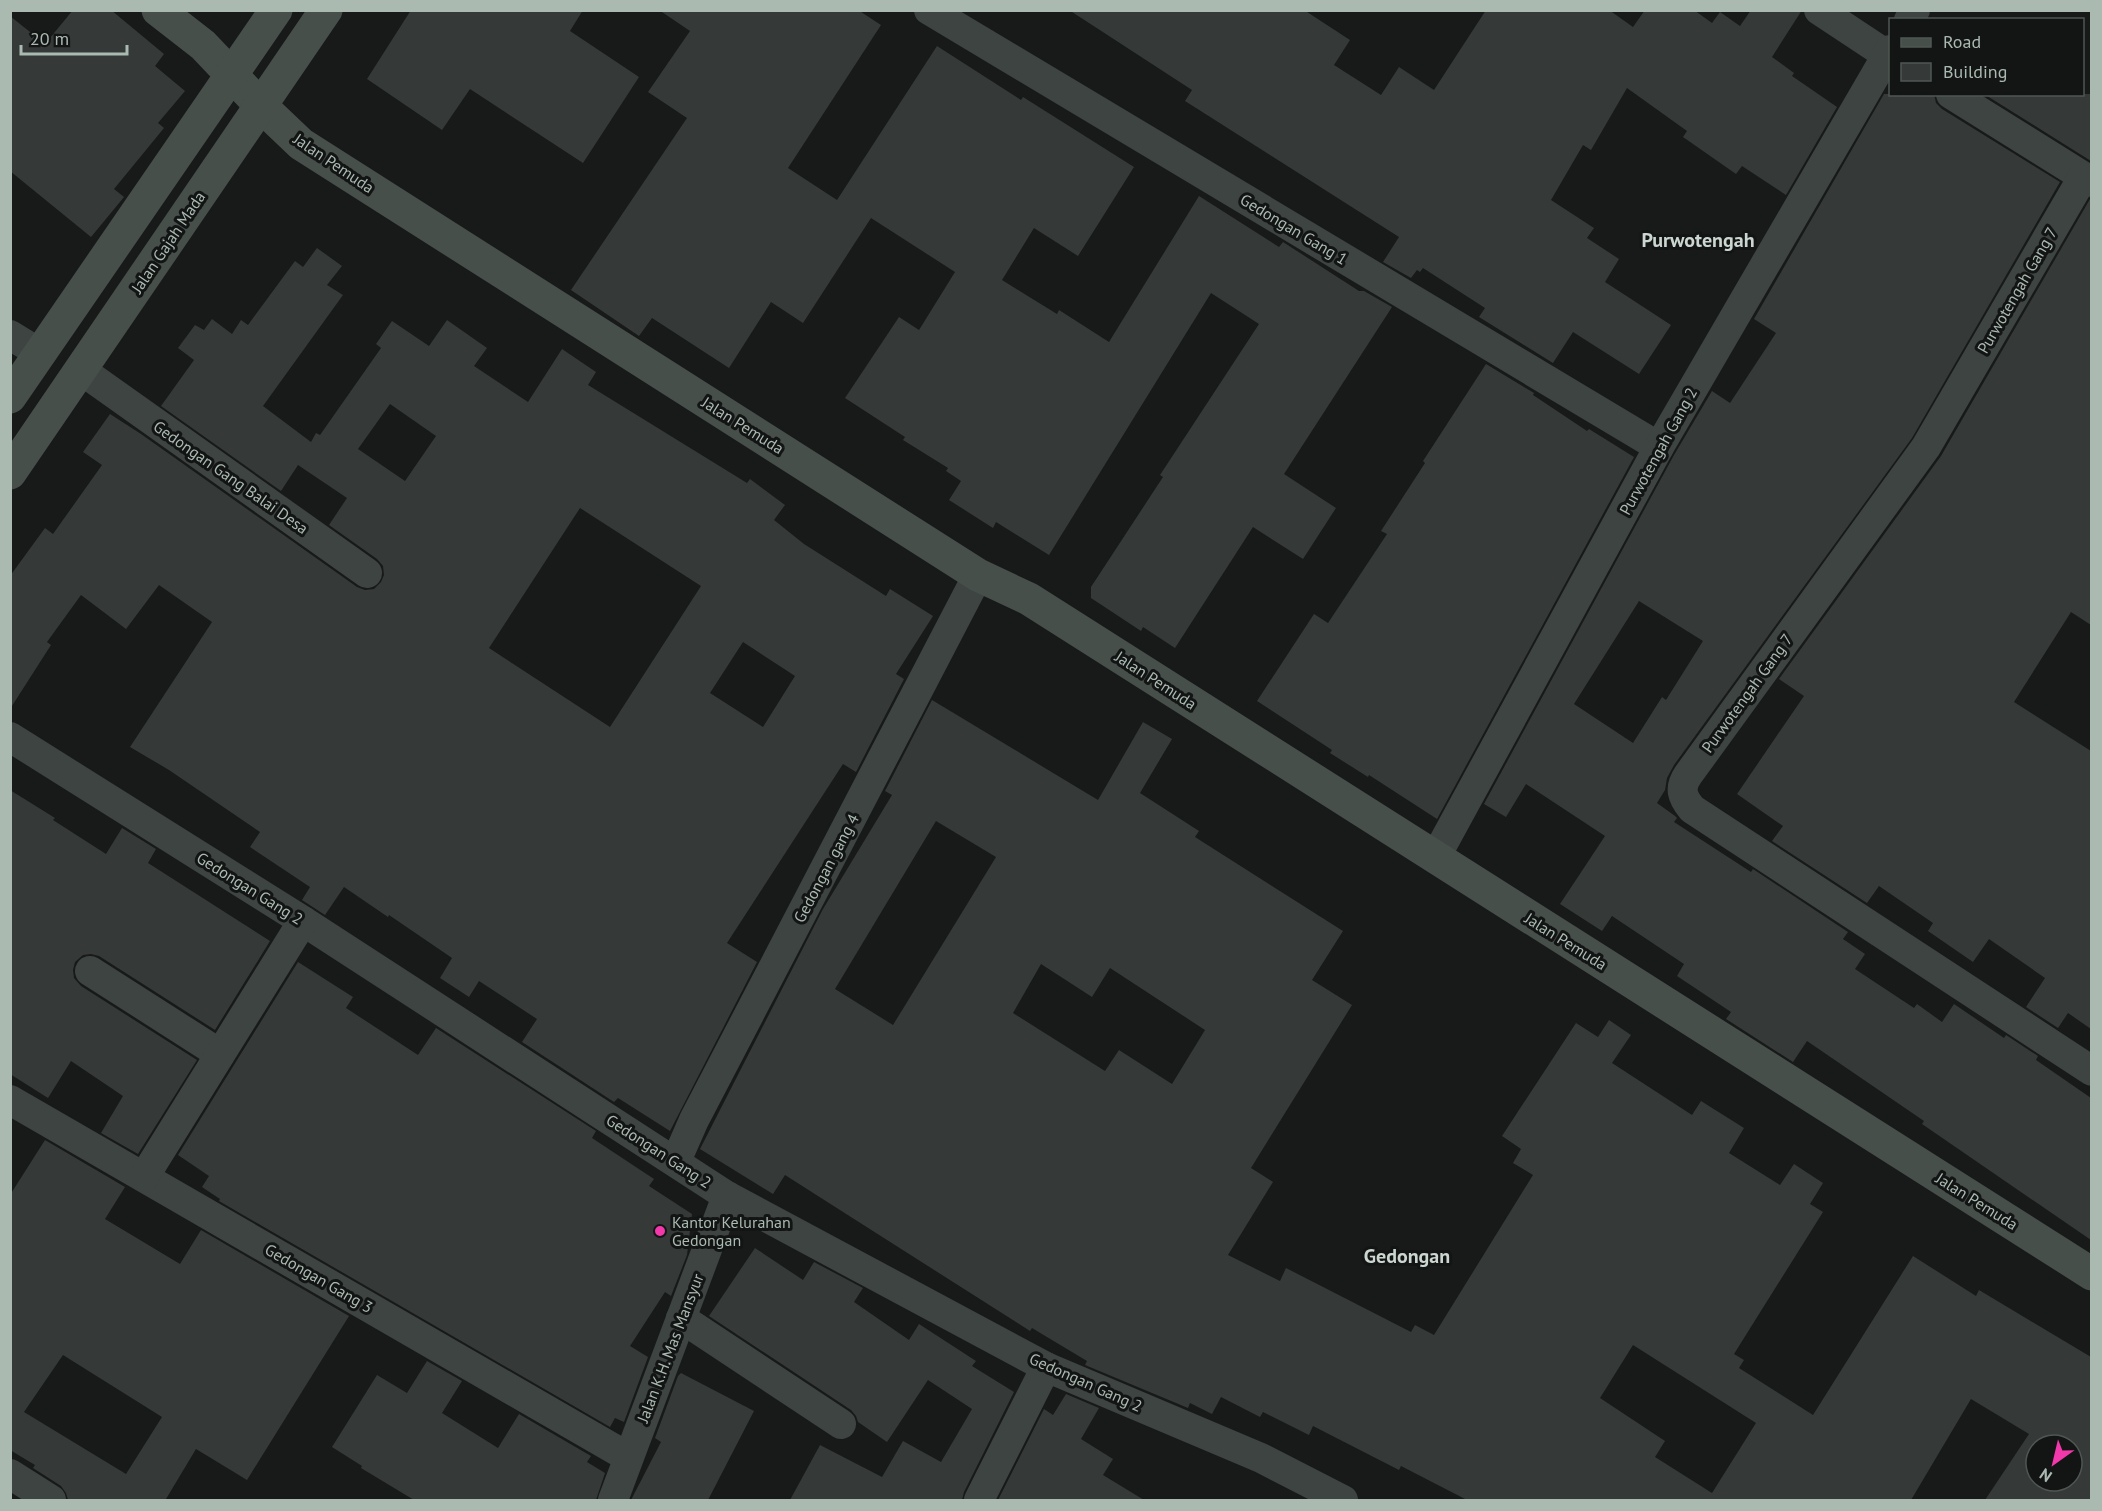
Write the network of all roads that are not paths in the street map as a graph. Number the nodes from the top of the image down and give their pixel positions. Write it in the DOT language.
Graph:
graph roads {
  1 [pos="158,10"];
  2 [pos="276,10"];
  3 [pos="326,10"];
  4 [pos="929,10"];
  5 [pos="1819,10"];
  6 [pos="1889,54"];
  7 [pos="232,75"];
  8 [pos="1954,96"];
  9 [pos="261,106"];
  10 [pos="2087,179"];
  11 [pos="10,335"];
  12 [pos="40,354"];
  13 [pos="88,375"];
  14 [pos="10,397"];
  15 [pos="1659,447"];
  16 [pos="10,473"];
  17 [pos="367,573"];
  18 [pos="978,575"];
  19 [pos="10,737"];
  20 [pos="1435,858"];
  21 [pos="303,921"];
  22 [pos="90,971"];
  23 [pos="220,1054"];
  24 [pos="2091,1071"];
  25 [pos="10,1100"];
  26 [pos="675,1161"];
  27 [pos="144,1177"];
  28 [pos="727,1196"];
  29 [pos="2091,1274"];
  30 [pos="681,1318"];
  31 [pos="1046,1367"];
  32 [pos="841,1424"];
  33 [pos="628,1457"];
  34 [pos="10,1474"];
  35 [pos="51,1500"];
  36 [pos="613,1500"];
  37 [pos="979,1500"];
  38 [pos="1342,1500"];
  1 -- 7 [label="street, Jalan Pemuda"];
  2 -- 7 [label="street"];
  3 -- 9 [label="street, Jalan Gajah Mada"];
  4 -- 15 [label="street, Gedongan Gang 1"];
  5 -- 6 [label="street"];
  6 -- 15 [label="street, Purwotengah Gang 2"];
  7 -- 9 [label="street, Jalan Pemuda"];
  7 -- 12 [label="street"];
  8 -- 10 [label="street"];
  9 -- 13 [label="street, Jalan Gajah Mada"];
  9 -- 18 [label="street, Jalan Pemuda"];
  10 -- 24 [label="street, Purwotengah Gang 7"];
  11 -- 12 [label="street"];
  12 -- 14 [label="street"];
  13 -- 16 [label="street, Jalan Gajah Mada"];
  13 -- 17 [label="street, Gedongan Gang Balai Desa"];
  15 -- 20 [label="street, Purwotengah Gang 2"];
  18 -- 20 [label="street, Jalan Pemuda"];
  18 -- 26 [label="street, Gedongan gang 4"];
  19 -- 21 [label="street, Gedongan Gang 2"];
  20 -- 29 [label="street, Jalan Pemuda"];
  21 -- 23 [label="street"];
  21 -- 26 [label="street, Gedongan Gang 2"];
  22 -- 23 [label="street"];
  23 -- 27 [label="street"];
  25 -- 27 [label="street, Gedongan Gang 3"];
  26 -- 28 [label="street, Gedongan Gang 2"];
  27 -- 33 [label="street, Gedongan Gang 3"];
  28 -- 30 [label="street, Jalan K.H. Mas Mansyur"];
  28 -- 31 [label="street, Gedongan Gang 2"];
  30 -- 32 [label="street"];
  30 -- 33 [label="street, Jalan K.H. Mas Mansyur"];
  31 -- 37 [label="street"];
  31 -- 38 [label="street, Gedongan Gang 2"];
  33 -- 36 [label="street, Jalan K.H. Mas Mansyur"];
  34 -- 35 [label="street"];
}
